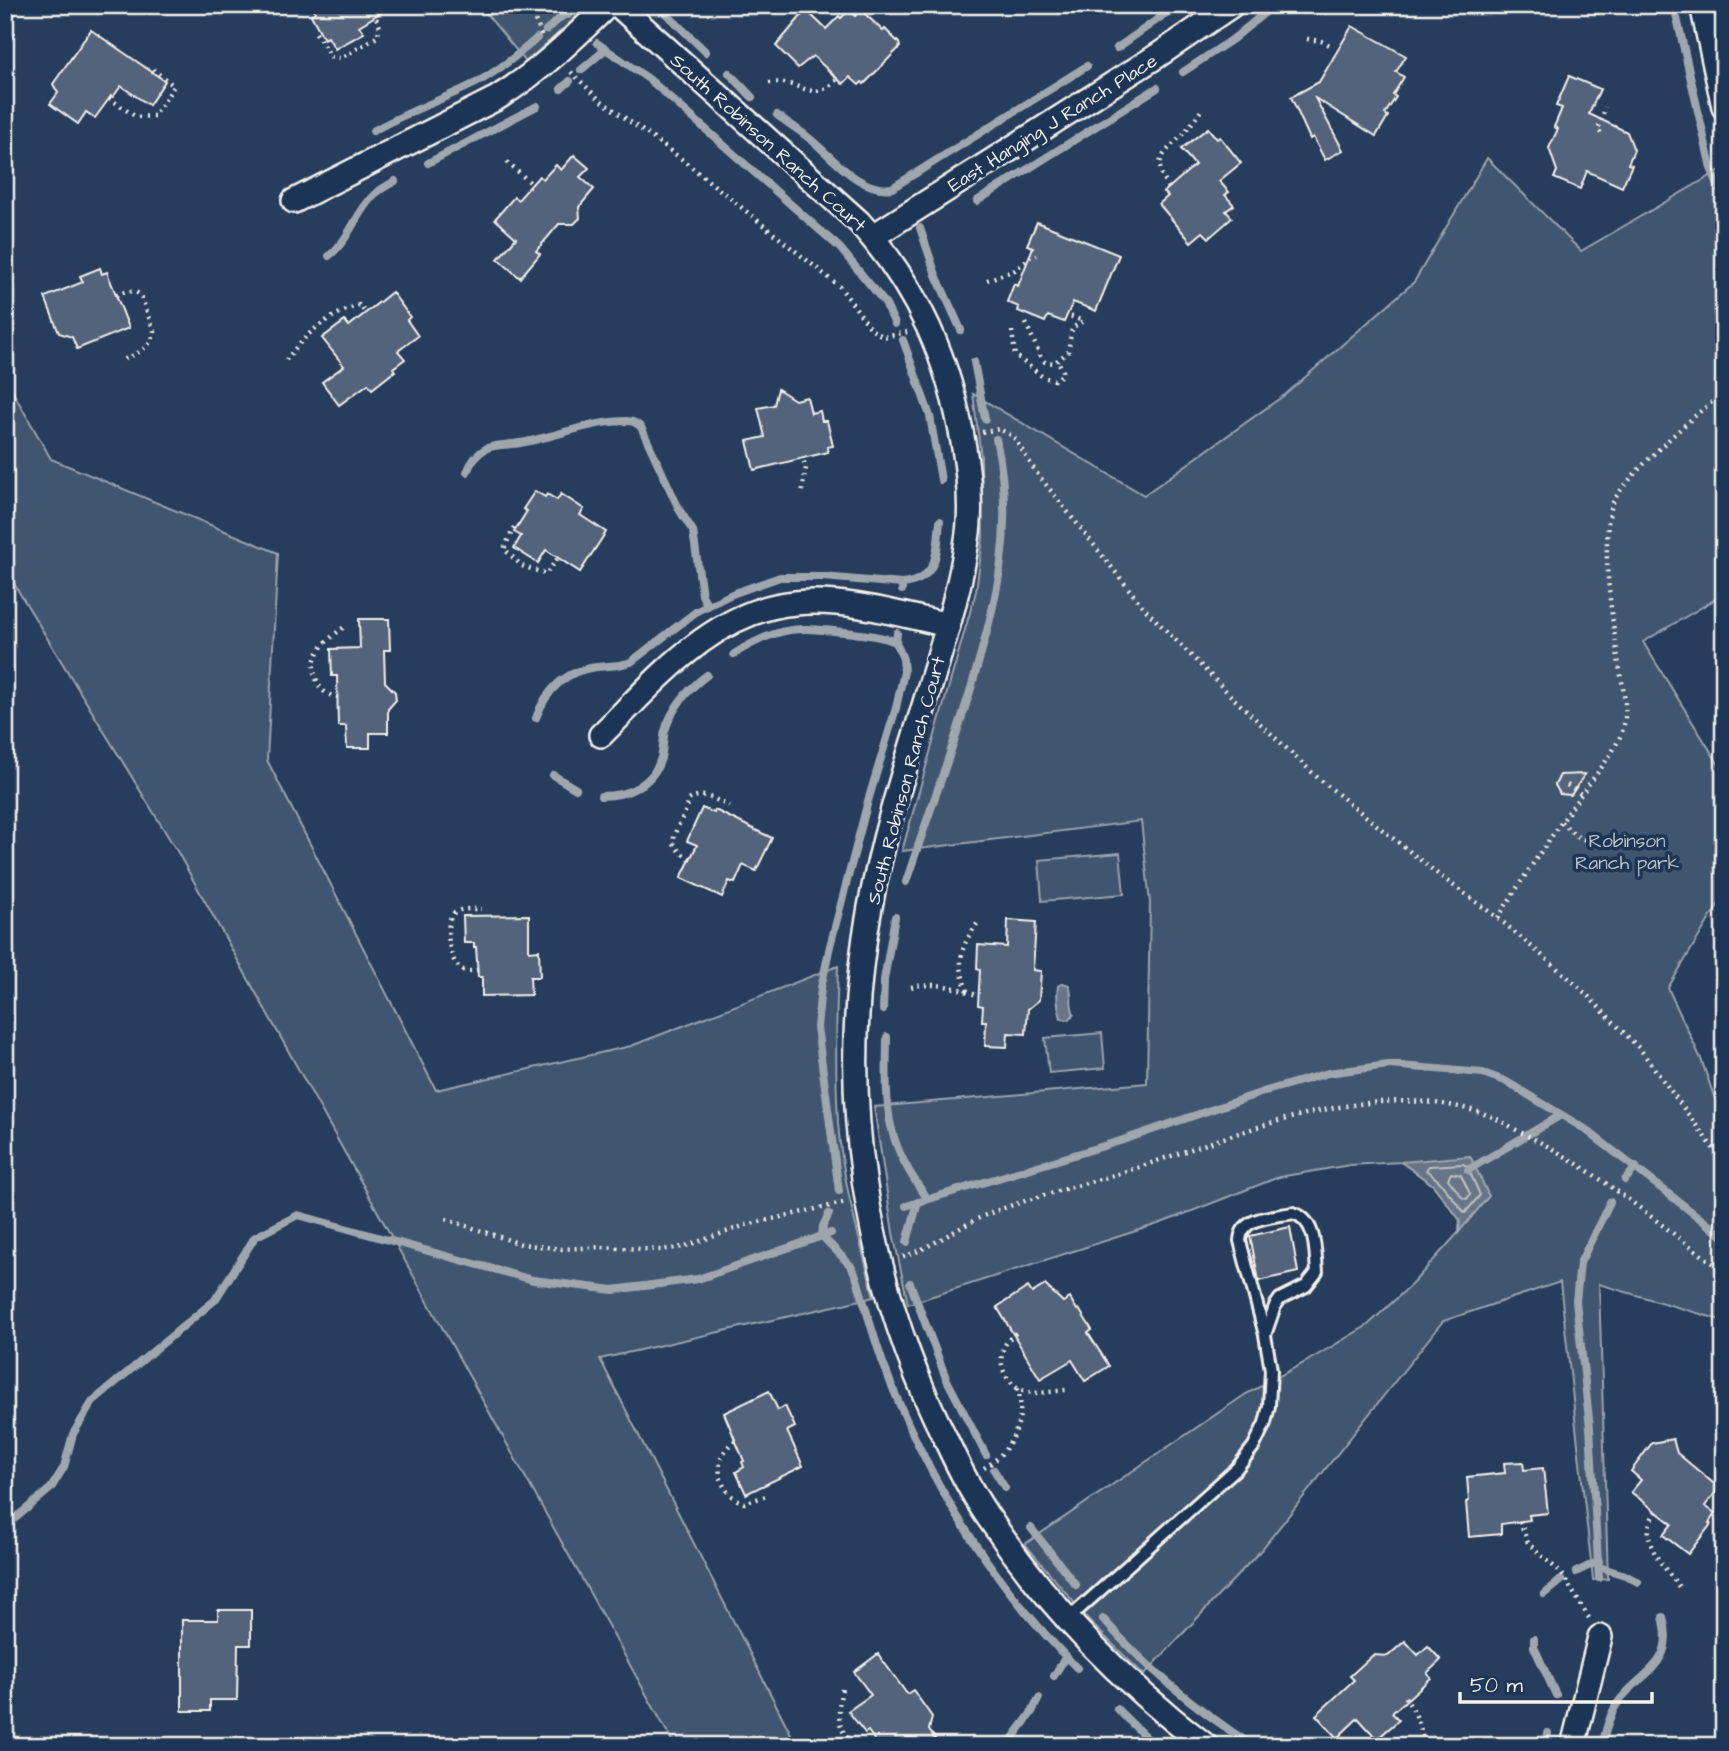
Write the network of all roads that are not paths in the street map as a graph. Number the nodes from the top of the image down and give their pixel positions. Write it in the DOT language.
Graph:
graph roads {
  1 [pos="608,5"];
  2 [pos="618,5"];
  3 [pos="1232,5"];
  4 [pos="1702,5"];
  5 [pos="1724,107"];
  6 [pos="294,201"];
  7 [pos="872,237"];
  8 [pos="948,625"];
  9 [pos="601,734"];
  10 [pos="1265,1335"];
  11 [pos="1068,1619"];
  12 [pos="1600,1637"];
  13 [pos="1206,1746"];
  14 [pos="1573,1746"];
  1 -- 6 [label="street"];
  2 -- 7 [label="street, South Robinson Ranch Court"];
  3 -- 7 [label="street, East Hanging J Ranch Place"];
  4 -- 5 [label="street"];
  7 -- 8 [label="street, South Robinson Ranch Court"];
  8 -- 9 [label="street"];
  8 -- 11 [label="street, South Robinson Ranch Court"];
  10 -- 10 [label="lane"];
  10 -- 11 [label="lane"];
  11 -- 13 [label="street, South Robinson Ranch Court"];
  12 -- 14 [label="street"];
}
